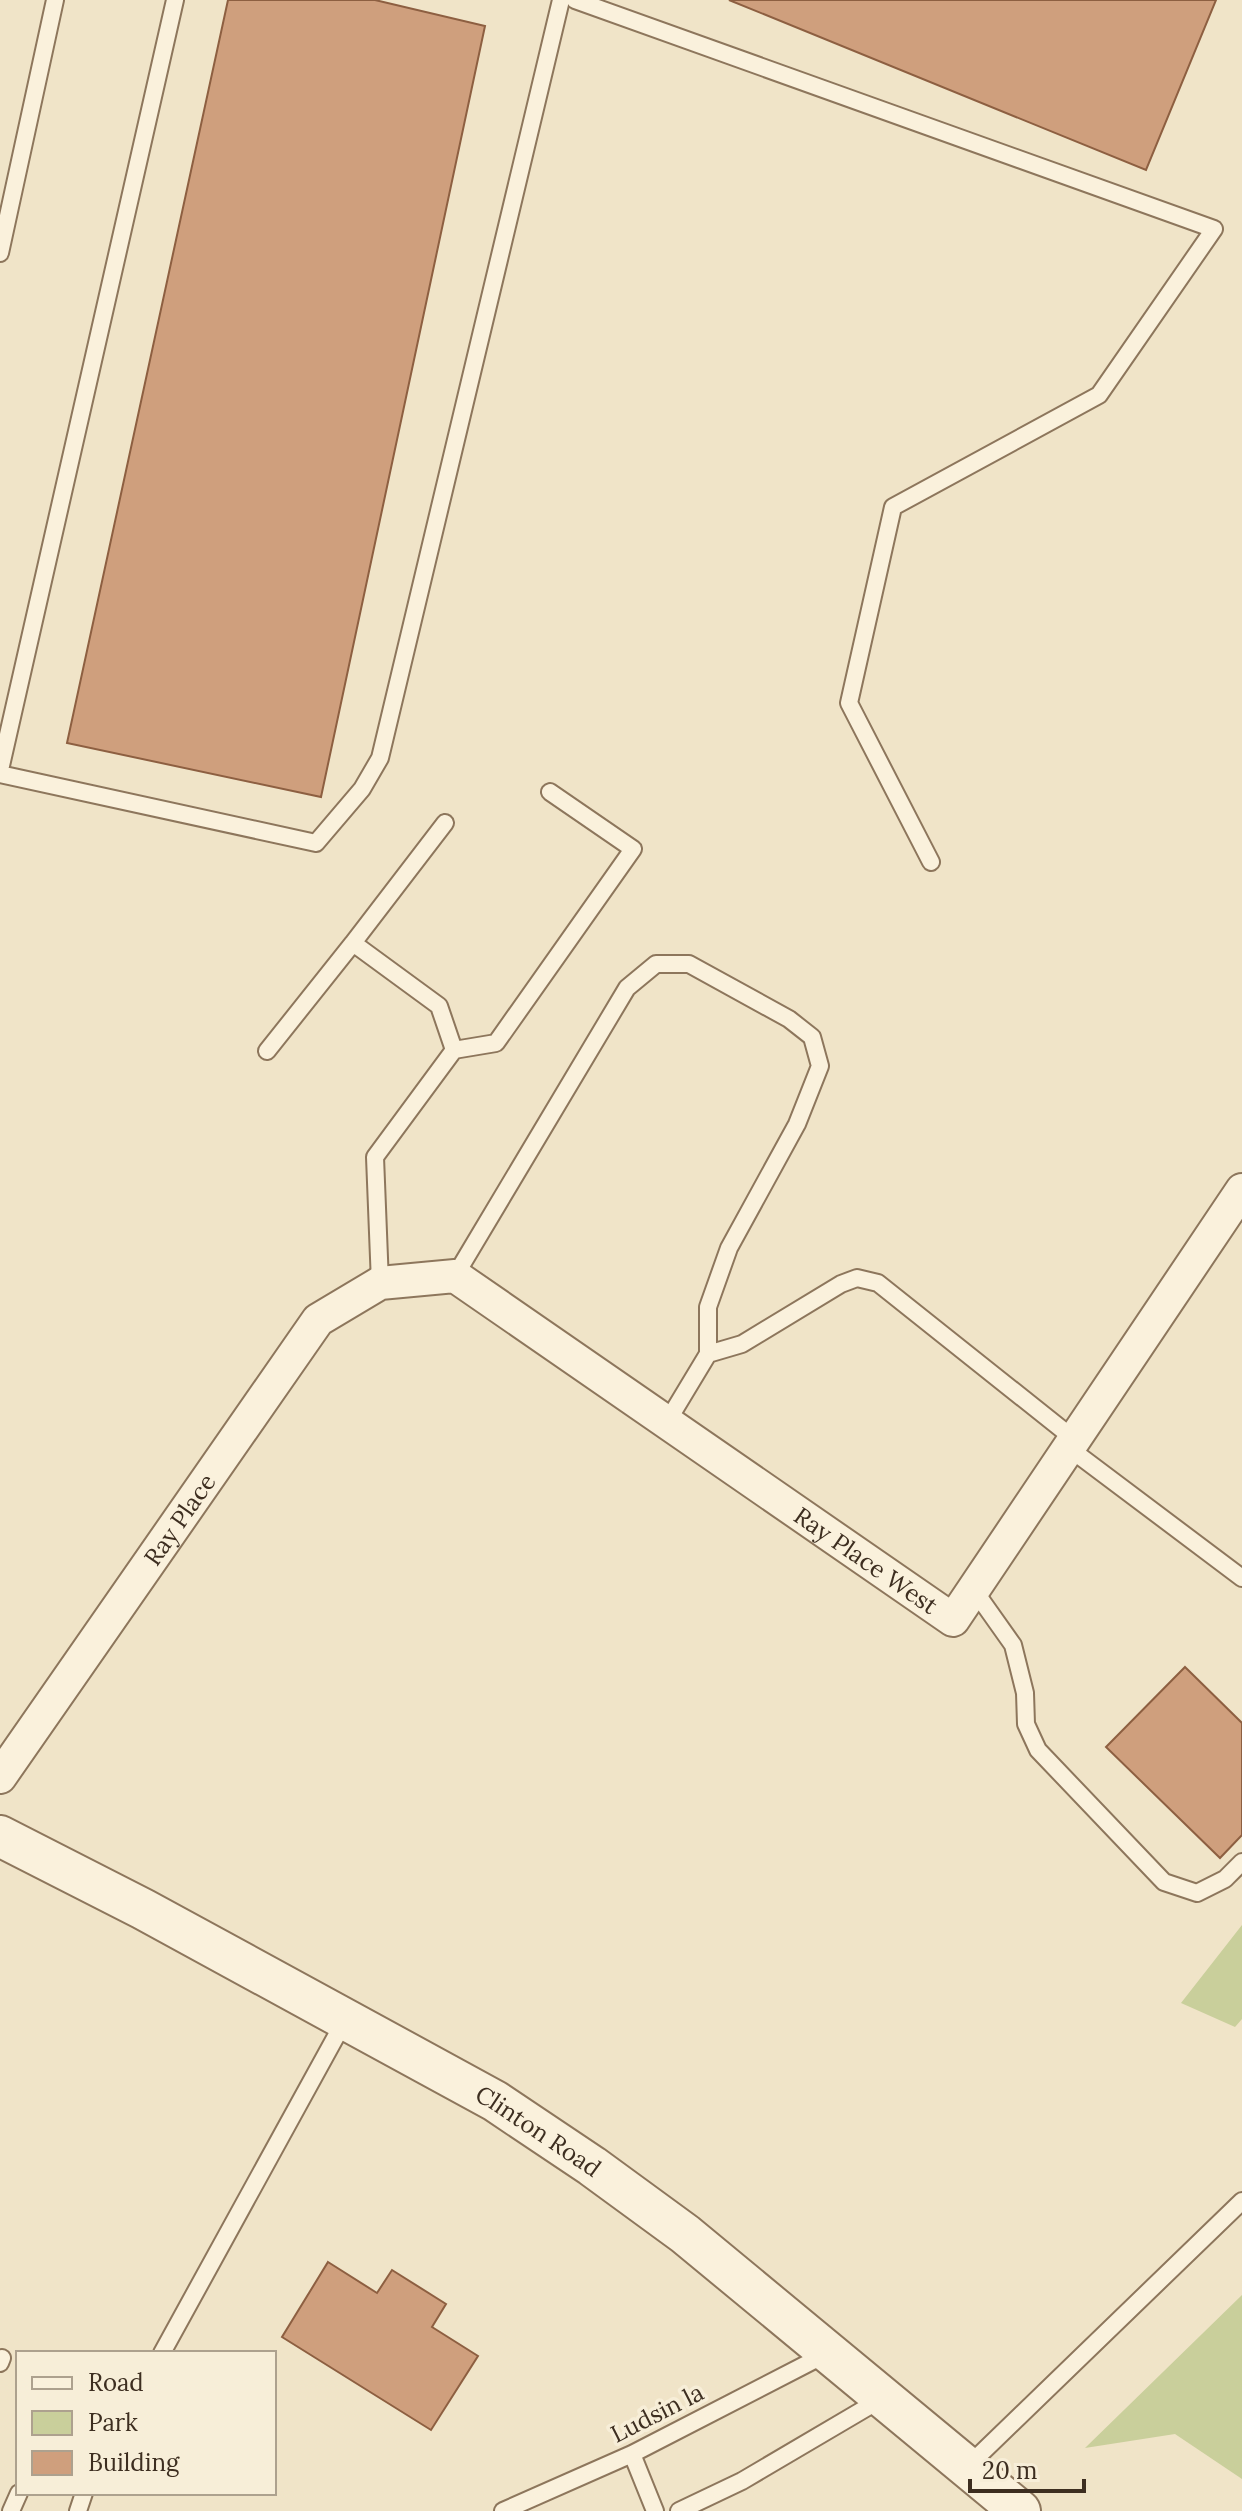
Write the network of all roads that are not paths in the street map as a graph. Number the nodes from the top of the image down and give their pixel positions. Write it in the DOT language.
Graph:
graph roads {
  1 [pos="55,0"];
  2 [pos="175,0"];
  3 [pos="561,0"];
  4 [pos="575,0"];
  5 [pos="0,253"];
  6 [pos="0,772"];
  7 [pos="550,792"];
  8 [pos="445,823"];
  9 [pos="931,862"];
  10 [pos="353,943"];
  11 [pos="454,1050"];
  12 [pos="267,1051"];
  13 [pos="1242,1190"];
  14 [pos="455,1276"];
  15 [pos="380,1283"];
  16 [pos="708,1354"];
  17 [pos="667,1422"];
  18 [pos="1072,1444"];
  19 [pos="1242,1578"];
  20 [pos="974,1590"];
  21 [pos="0,1777"];
  22 [pos="0,1836"];
  23 [pos="1242,1862"];
  24 [pos="346,2018"];
  25 [pos="1242,2201"];
  26 [pos="163,2351"];
  27 [pos="829,2353"];
  28 [pos="883,2398"];
  29 [pos="632,2454"];
  30 [pos="966,2467"];
  31 [pos="503,2511"];
  32 [pos="655,2511"];
  33 [pos="679,2511"];
  34 [pos="1020,2511"];
  1 -- 5 [label="lane"];
  2 -- 6 [label="lane"];
  3 -- 6 [label="lane"];
  4 -- 9 [label="lane"];
  7 -- 11 [label="lane"];
  8 -- 10 [label="lane"];
  10 -- 11 [label="lane"];
  10 -- 12 [label="lane"];
  11 -- 15 [label="lane"];
  13 -- 18 [label="street, Ray Place West"];
  14 -- 15 [label="street"];
  14 -- 16 [label="lane"];
  14 -- 17 [label="street, Ray Place West"];
  15 -- 21 [label="street, Ray Place"];
  16 -- 17 [label="lane"];
  16 -- 18 [label="lane"];
  17 -- 20 [label="street, Ray Place West"];
  18 -- 19 [label="lane"];
  18 -- 20 [label="street, Ray Place West"];
  20 -- 23 [label="lane"];
  22 -- 24 [label="street, Clinton Road"];
  24 -- 26 [label="lane"];
  24 -- 27 [label="street, Clinton Road"];
  25 -- 30 [label="lane"];
  27 -- 28 [label="street, Clinton Road"];
  27 -- 29 [label="lane, Ludsin la"];
  28 -- 30 [label="street, Clinton Road"];
  28 -- 33 [label="lane"];
  29 -- 31 [label="lane, Ludsin la"];
  29 -- 32 [label="lane"];
  30 -- 34 [label="street, Clinton Road"];
}
